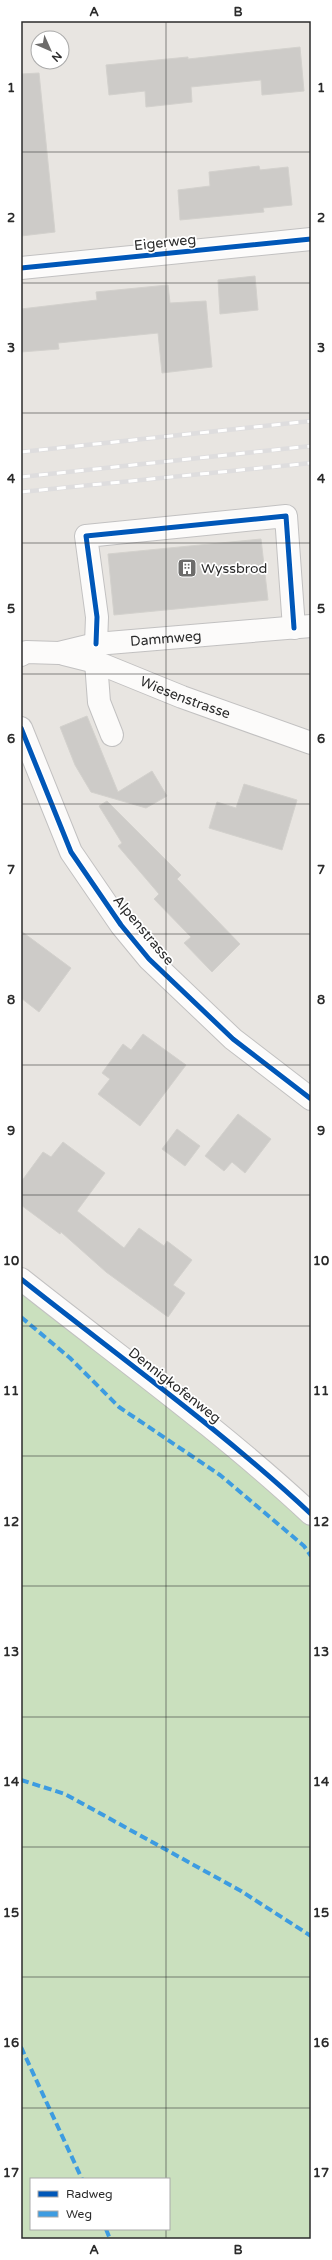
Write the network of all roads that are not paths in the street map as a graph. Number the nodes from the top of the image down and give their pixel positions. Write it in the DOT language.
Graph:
graph roads {
  1 [pos="311,239"];
  2 [pos="21,268"];
  3 [pos="302,627"];
  4 [pos="96,653"];
  5 [pos="21,655"];
  6 [pos="21,728"];
  7 [pos="112,735"];
  8 [pos="311,743"];
  9 [pos="311,1099"];
  10 [pos="21,1279"];
  11 [pos="311,1514"];
  1 -- 2 [label="street, Eigerweg"];
  3 -- 4 [label="street, Dammweg"];
  3 -- 4 [label="street"];
  4 -- 5 [label="street, Dammweg"];
  4 -- 7 [label="street"];
  4 -- 8 [label="street, Wiesenstrasse"];
  6 -- 9 [label="street, Alpenstrasse"];
  10 -- 11 [label="street, Dennigkofenweg"];
}
